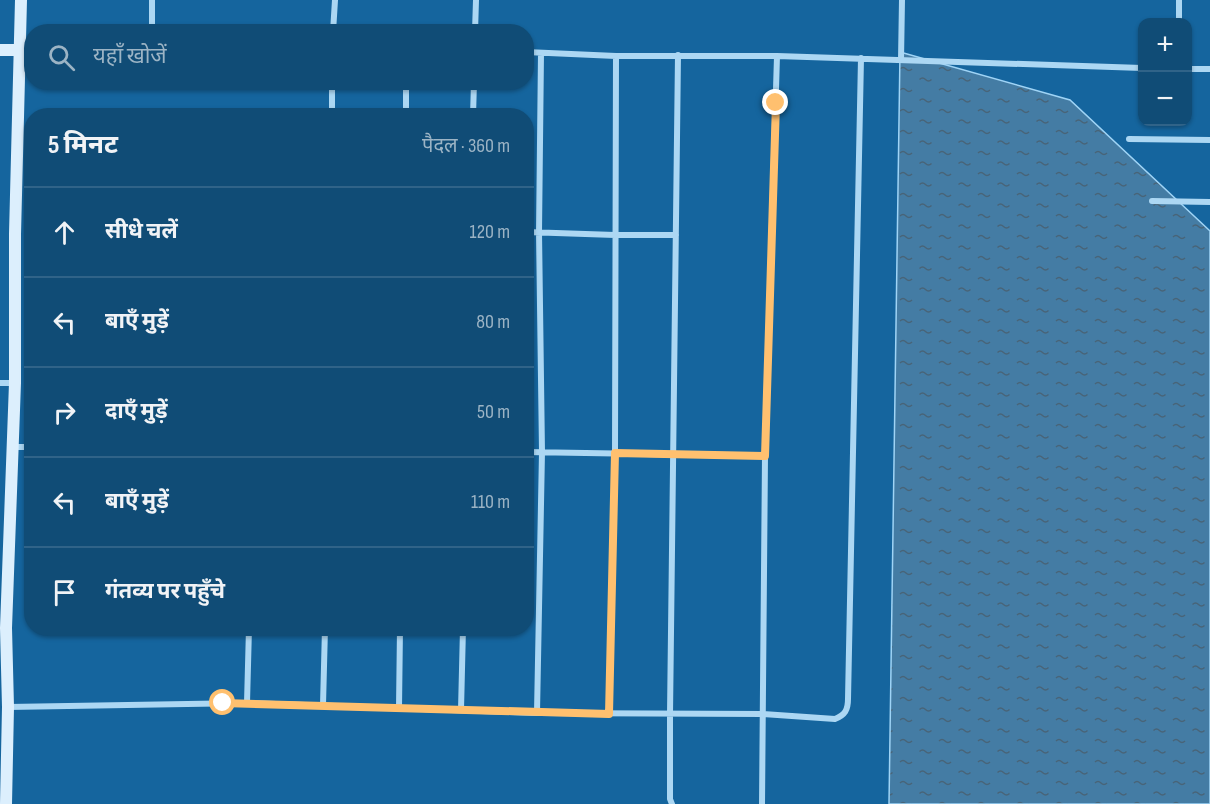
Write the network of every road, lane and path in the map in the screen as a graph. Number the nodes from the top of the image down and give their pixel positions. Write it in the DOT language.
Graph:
graph roads {
  1 [pos="21,0"];
  2 [pos="152,0"];
  3 [pos="334,0"];
  4 [pos="476,0"];
  5 [pos="902,0"];
  6 [pos="1179,0"];
  7 [pos="1179,18"];
  8 [pos="152,24"];
  9 [pos="333,24"];
  10 [pos="475,24"];
  11 [pos="24,30"];
  12 [pos="0,50"];
  13 [pos="24,50"];
  14 [pos="534,53"];
  15 [pos="541,53"];
  16 [pos="678,55"];
  17 [pos="616,56"];
  18 [pos="777,56"];
  19 [pos="861,58"];
  20 [pos="901,60"];
  21 [pos="1138,68"];
  22 [pos="1192,69"];
  23 [pos="1210,69"];
  24 [pos="24,83"];
  25 [pos="332,90"];
  26 [pos="406,90"];
  27 [pos="474,90"];
  28 [pos="332,108"];
  29 [pos="406,108"];
  30 [pos="474,108"];
  31 [pos="1129,139"];
  32 [pos="1210,140"];
  33 [pos="1152,201"];
  34 [pos="1210,202"];
  35 [pos="534,232"];
  36 [pos="539,232"];
  37 [pos="676,234"];
  38 [pos="615,235"];
  39 [pos="0,383"];
  40 [pos="15,383"];
  41 [pos="13,447"];
  42 [pos="24,447"];
  43 [pos="534,452"];
  44 [pos="542,452"];
  45 [pos="615,453"];
  46 [pos="674,454"];
  47 [pos="765,456"];
  48 [pos="249,636"];
  49 [pos="326,636"];
  50 [pos="400,636"];
  51 [pos="463,636"];
  52 [pos="247,703"];
  53 [pos="323,705"];
  54 [pos="8,707"];
  55 [pos="399,708"];
  56 [pos="461,710"];
  57 [pos="537,713"];
  58 [pos="609,714"];
  59 [pos="670,714"];
  60 [pos="763,714"];
  61 [pos="6,804"];
  62 [pos="672,804"];
  63 [pos="762,804"];
  1 -- 11 [label="main road"];
  2 -- 8 [label="street"];
  3 -- 9 [label="street"];
  4 -- 10 [label="street"];
  5 -- 20 [label="street"];
  6 -- 7 [label="street"];
  12 -- 13 [label="main road"];
  14 -- 15 [label="street"];
  15 -- 17 [label="street"];
  15 -- 36 [label="street"];
  16 -- 17 [label="street"];
  16 -- 18 [label="street"];
  16 -- 37 [label="street"];
  17 -- 38 [label="street"];
  18 -- 19 [label="street"];
  18 -- 47 [label="street"];
  19 -- 20 [label="street"];
  19 -- 60 [label="street"];
  20 -- 21 [label="street"];
  22 -- 23 [label="street"];
  24 -- 40 [label="main road"];
  25 -- 28 [label="street"];
  26 -- 29 [label="street"];
  27 -- 30 [label="street"];
  31 -- 32 [label="street"];
  33 -- 34 [label="street"];
  35 -- 36 [label="street"];
  36 -- 38 [label="street"];
  36 -- 44 [label="street"];
  37 -- 38 [label="street"];
  37 -- 46 [label="street"];
  38 -- 45 [label="street"];
  39 -- 40 [label="street"];
  40 -- 41 [label="main road"];
  41 -- 42 [label="street"];
  41 -- 54 [label="main road"];
  43 -- 44 [label="street"];
  44 -- 45 [label="street"];
  44 -- 57 [label="street"];
  45 -- 46 [label="street"];
  45 -- 58 [label="street"];
  46 -- 47 [label="street"];
  46 -- 59 [label="street"];
  47 -- 60 [label="street"];
  48 -- 52 [label="street"];
  49 -- 53 [label="street"];
  50 -- 55 [label="street"];
  51 -- 56 [label="street"];
  52 -- 53 [label="street"];
  52 -- 54 [label="street"];
  53 -- 55 [label="street"];
  54 -- 61 [label="main road"];
  55 -- 56 [label="street"];
  56 -- 57 [label="street"];
  57 -- 58 [label="street"];
  58 -- 59 [label="street"];
  59 -- 60 [label="street"];
  59 -- 62 [label="street"];
  60 -- 63 [label="street"];
}
